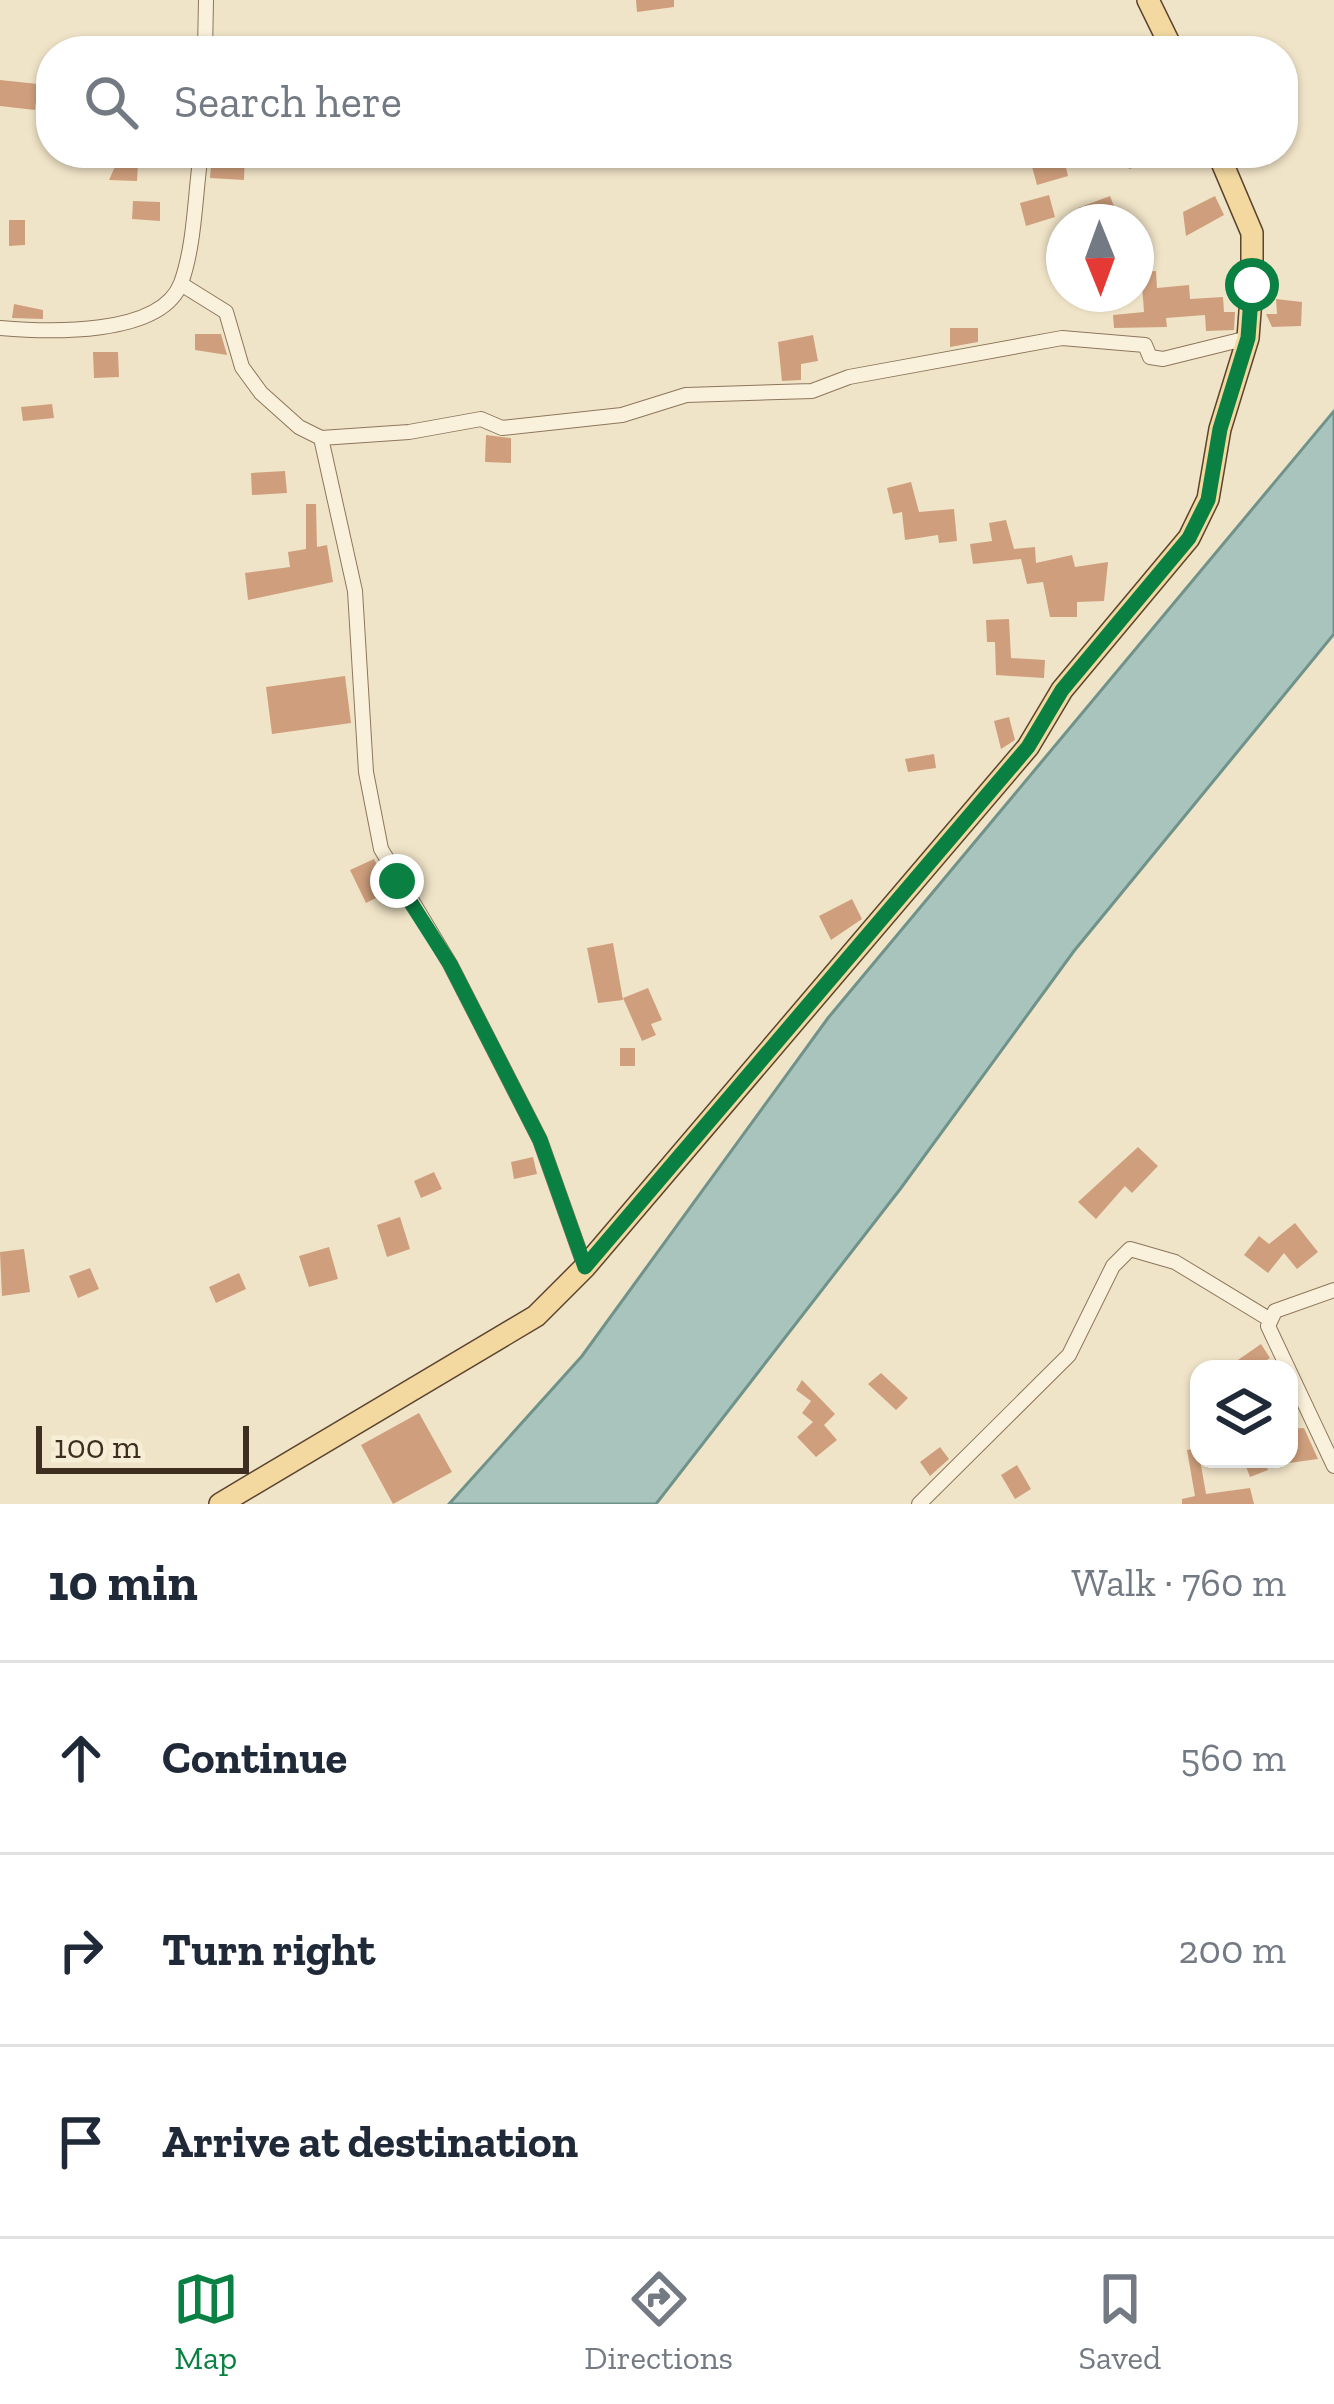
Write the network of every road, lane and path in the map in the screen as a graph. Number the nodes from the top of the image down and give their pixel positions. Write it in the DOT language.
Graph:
graph roads {
  1 [pos="206,0"];
  2 [pos="1148,0"];
  3 [pos="205,36"];
  4 [pos="1166,36"];
  5 [pos="199,168"];
  6 [pos="1225,168"];
  7 [pos="181,284"];
  8 [pos="0,328"];
  9 [pos="1248,338"];
  10 [pos="321,438"];
  11 [pos="585,1267"];
  12 [pos="1334,1290"];
  13 [pos="1269,1319"];
  14 [pos="1334,1466"];
  15 [pos="220,1504"];
  16 [pos="919,1504"];
  1 -- 3 [label="street"];
  2 -- 4 [label="main road"];
  5 -- 7 [label="street"];
  6 -- 9 [label="main road"];
  7 -- 8 [label="street"];
  7 -- 10 [label="street"];
  9 -- 10 [label="street"];
  9 -- 11 [label="main road"];
  10 -- 11 [label="street"];
  11 -- 15 [label="main road"];
  12 -- 13 [label="street"];
  13 -- 14 [label="street"];
  13 -- 16 [label="street"];
}
